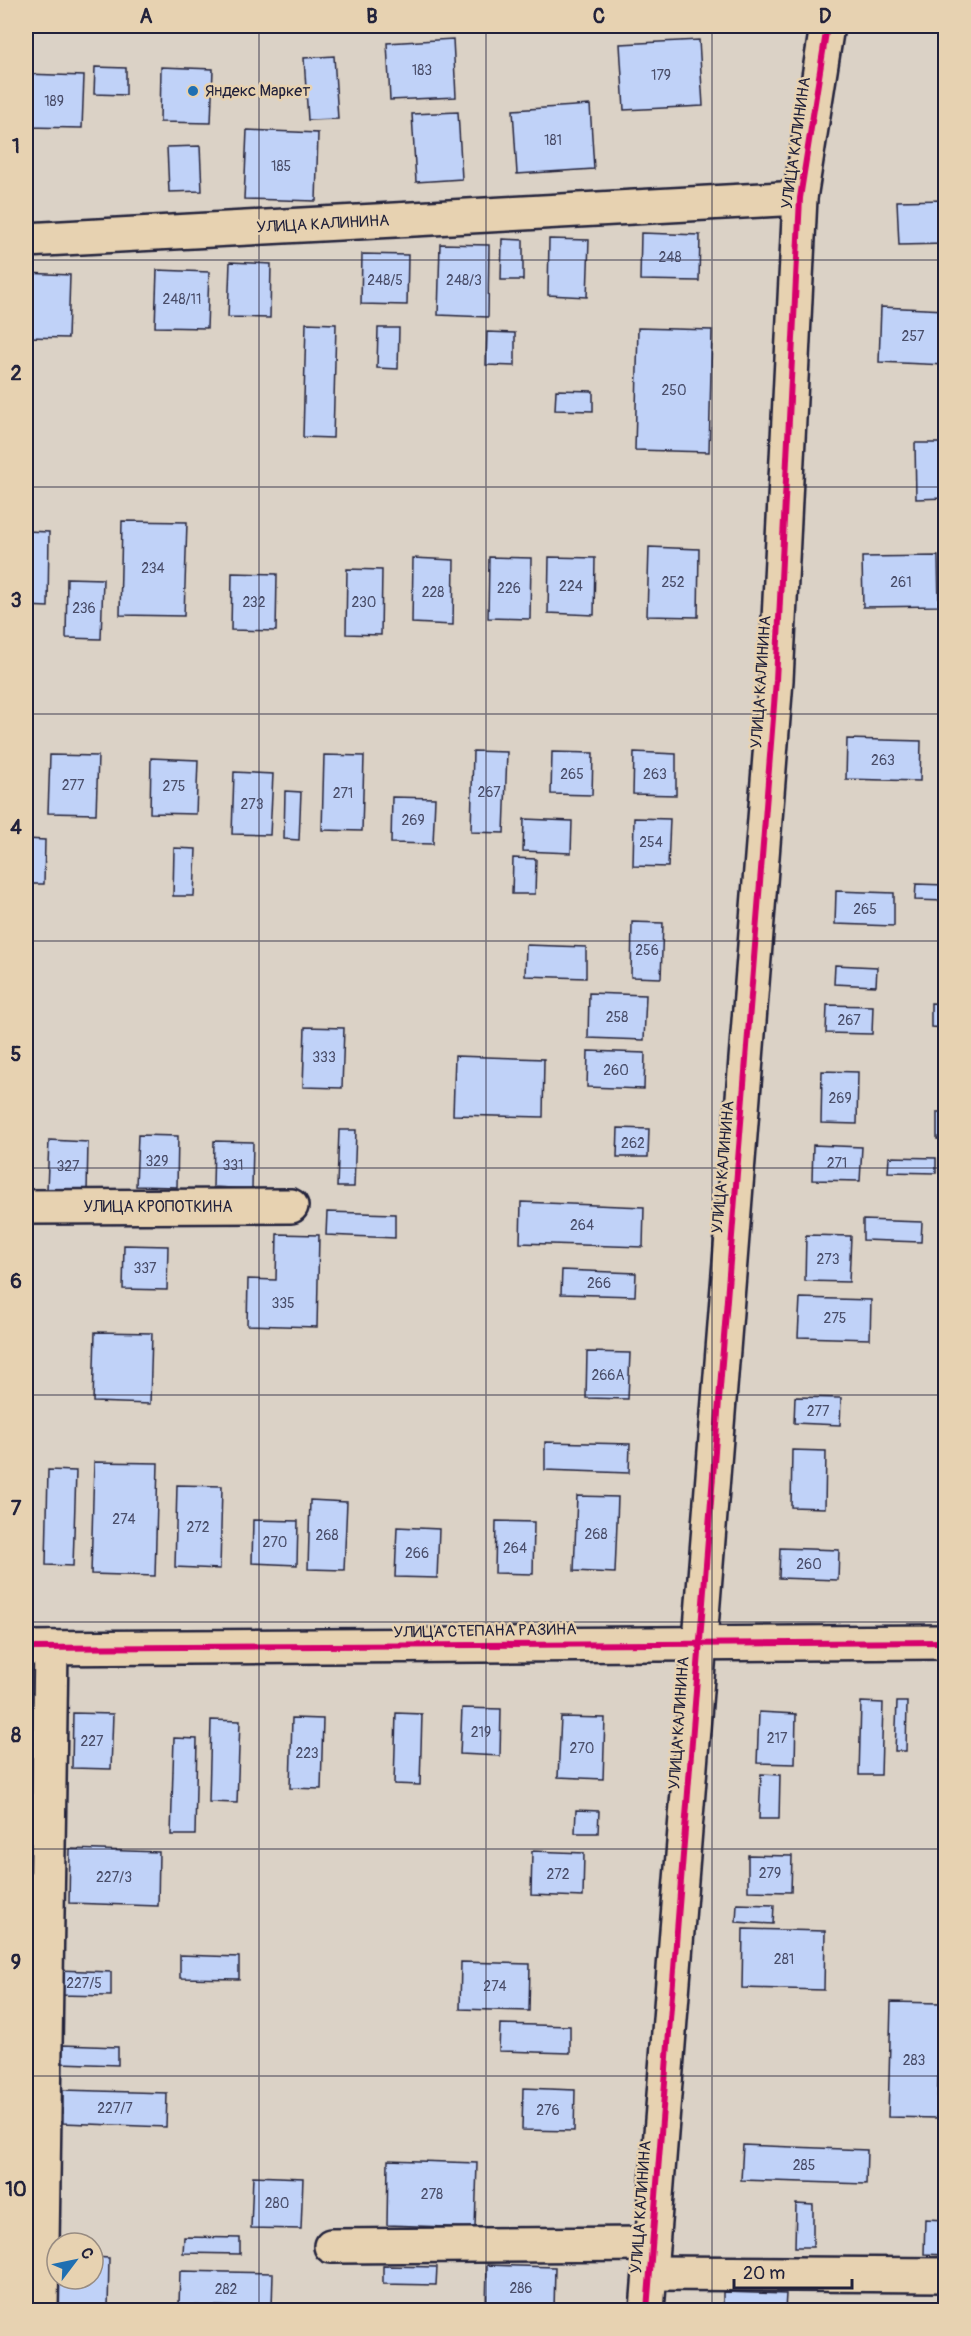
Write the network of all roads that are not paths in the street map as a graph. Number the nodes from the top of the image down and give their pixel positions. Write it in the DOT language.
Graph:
graph roads {
  1 [pos="827,26"];
  2 [pos="800,198"];
  3 [pos="26,240"];
  4 [pos="291,1206"];
  5 [pos="26,1207"];
  6 [pos="699,1642"];
  7 [pos="945,1642"];
  8 [pos="38,1648"];
  9 [pos="331,2246"];
  10 [pos="651,2259"];
  11 [pos="945,2275"];
  12 [pos="40,2310"];
  13 [pos="647,2310"];
  1 -- 2 [label="street, УЛИЦА КАЛИНИНА"];
  2 -- 3 [label="street, УЛИЦА КАЛИНИНА"];
  2 -- 6 [label="street, УЛИЦА КАЛИНИНА"];
  4 -- 5 [label="street, УЛИЦА КРОПОТКИНА"];
  6 -- 7 [label="street, УЛИЦА СТЕПАНА РАЗИНА"];
  6 -- 8 [label="street, УЛИЦА СТЕПАНА РАЗИНА"];
  6 -- 10 [label="street, УЛИЦА КАЛИНИНА"];
  8 -- 12 [label="street, УЛИЦА СТЕПАНА РАЗИНА"];
  9 -- 10 [label="street, УЛИЦА КАЛИНИНА"];
  10 -- 11 [label="street, УЛИЦА КАЛИНИНА"];
  10 -- 13 [label="street, УЛИЦА КАЛИНИНА"];
}
